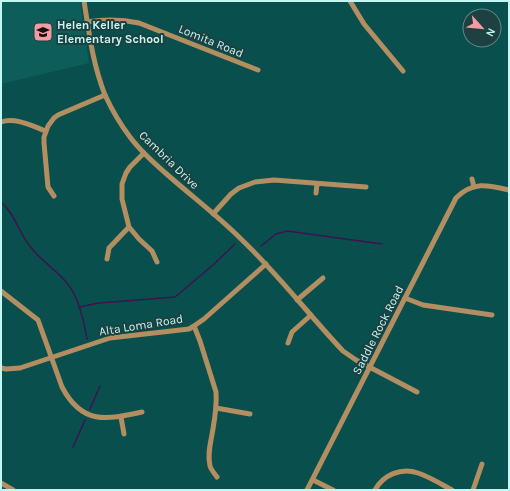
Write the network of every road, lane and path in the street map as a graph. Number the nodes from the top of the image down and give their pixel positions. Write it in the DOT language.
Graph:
graph roads {
  1 [pos="84,1"];
  2 [pos="350,1"];
  3 [pos="87,22"];
  4 [pos="258,70"];
  5 [pos="403,71"];
  6 [pos="105,95"];
  7 [pos="1,122"];
  8 [pos="46,131"];
  9 [pos="144,153"];
  10 [pos="472,179"];
  11 [pos="317,184"];
  12 [pos="366,187"];
  13 [pos="474,187"];
  14 [pos="509,190"];
  15 [pos="316,193"];
  16 [pos="54,196"];
  17 [pos="213,214"];
  18 [pos="129,226"];
  19 [pos="107,259"];
  20 [pos="157,262"];
  21 [pos="266,264"];
  22 [pos="323,278"];
  23 [pos="1,290"];
  24 [pos="405,298"];
  25 [pos="297,300"];
  26 [pos="310,315"];
  27 [pos="492,315"];
  28 [pos="194,326"];
  29 [pos="288,343"];
  30 [pos="50,358"];
  31 [pos="1,368"];
  32 [pos="370,368"];
  33 [pos="417,392"];
  34 [pos="216,408"];
  35 [pos="142,412"];
  36 [pos="250,414"];
  37 [pos="121,416"];
  38 [pos="124,434"];
  39 [pos="482,464"];
  40 [pos="217,477"];
  41 [pos="313,480"];
  42 [pos="1,483"];
  43 [pos="13,490"];
  44 [pos="307,490"];
  45 [pos="333,490"];
  46 [pos="375,490"];
  47 [pos="452,490"];
  48 [pos="473,490"];
  1 -- 3 [label="street, Cambria Drive"];
  2 -- 5 [label="street"];
  3 -- 4 [label="street, Lomita Road"];
  3 -- 6 [label="street, Cambria Drive"];
  6 -- 8 [label="street"];
  6 -- 9 [label="street, Cambria Drive"];
  7 -- 8 [label="street"];
  8 -- 16 [label="street"];
  9 -- 17 [label="street, Cambria Drive"];
  9 -- 18 [label="street"];
  10 -- 13 [label="street"];
  11 -- 12 [label="street"];
  11 -- 15 [label="street"];
  11 -- 17 [label="street"];
  13 -- 14 [label="street, Saddle Rock Road"];
  13 -- 24 [label="street, Saddle Rock Road"];
  17 -- 21 [label="street, Cambria Drive"];
  18 -- 19 [label="street"];
  18 -- 20 [label="street"];
  21 -- 25 [label="street, Cambria Drive"];
  21 -- 28 [label="street, Alta Loma Road"];
  22 -- 25 [label="street"];
  23 -- 30 [label="street"];
  24 -- 27 [label="street"];
  24 -- 32 [label="street, Saddle Rock Road"];
  25 -- 26 [label="street, Cambria Drive"];
  26 -- 29 [label="street"];
  26 -- 32 [label="street, Cambria Drive"];
  28 -- 30 [label="street, Alta Loma Road"];
  28 -- 34 [label="street"];
  30 -- 31 [label="street, Alta Loma Road"];
  30 -- 37 [label="street"];
  32 -- 33 [label="street, Cambria Drive"];
  32 -- 41 [label="street, Saddle Rock Road"];
  34 -- 36 [label="street"];
  34 -- 40 [label="street"];
  35 -- 37 [label="street"];
  37 -- 38 [label="street"];
  39 -- 48 [label="street"];
  41 -- 44 [label="street, Saddle Rock Road"];
  41 -- 45 [label="street"];
  42 -- 43 [label="street"];
  46 -- 47 [label="street"];
}
